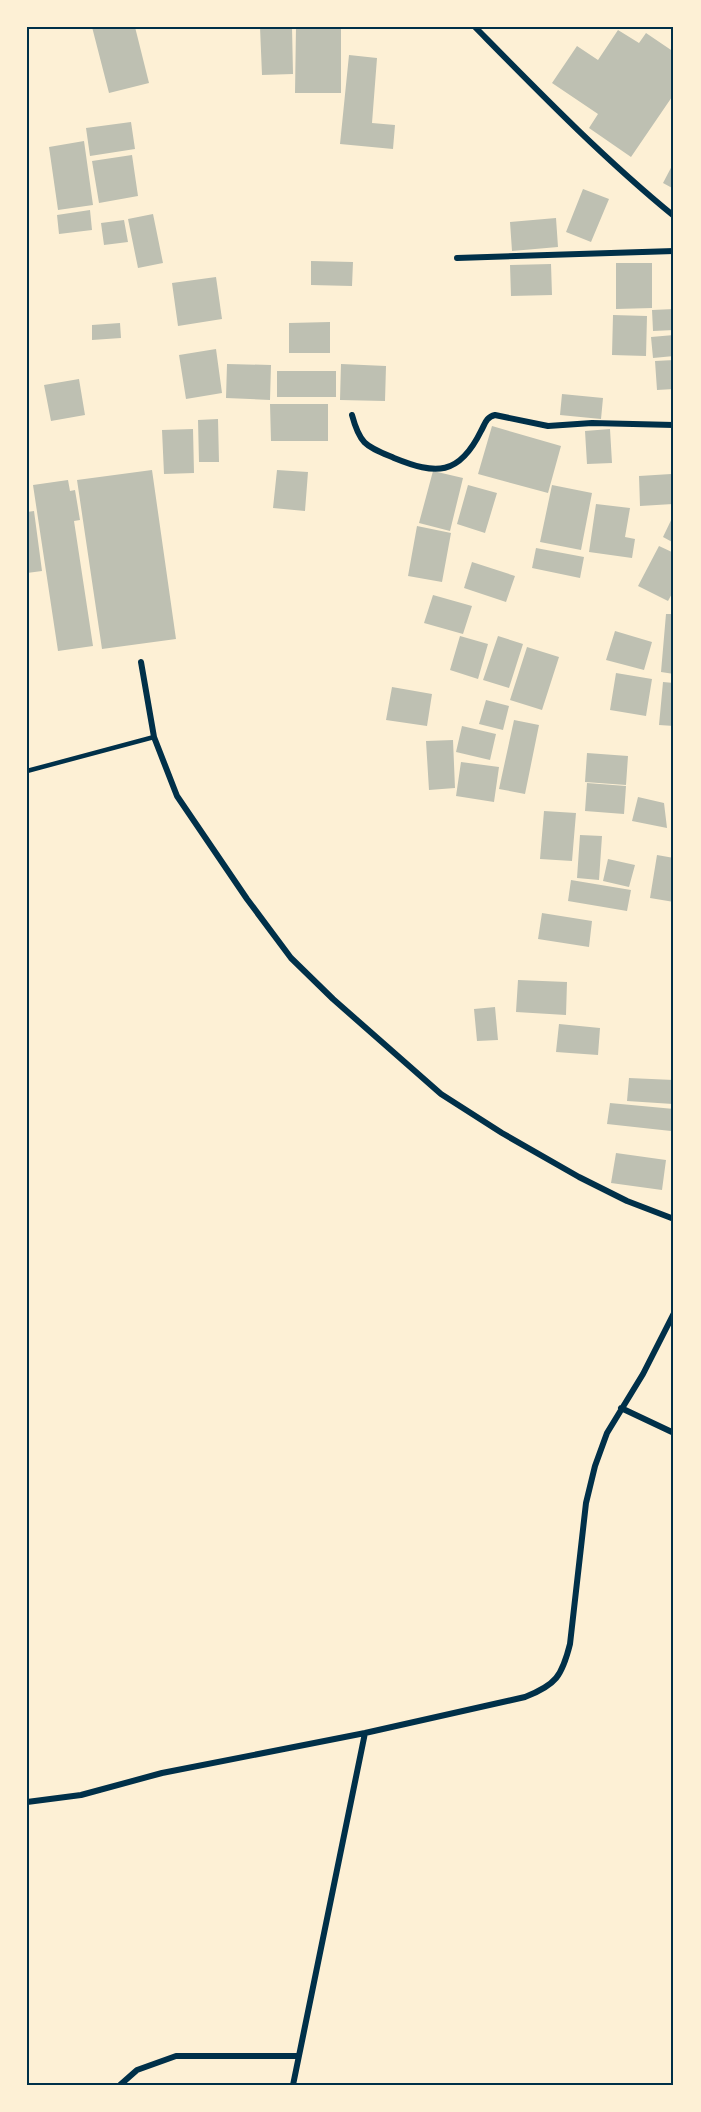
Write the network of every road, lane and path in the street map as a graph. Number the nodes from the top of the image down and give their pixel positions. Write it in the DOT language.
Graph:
graph roads {
  1 [pos="475,27"];
  2 [pos="674,216"];
  3 [pos="674,251"];
  4 [pos="456,258"];
  5 [pos="352,415"];
  6 [pos="674,425"];
  7 [pos="141,663"];
  8 [pos="154,737"];
  9 [pos="27,771"];
  10 [pos="674,1219"];
  11 [pos="674,1313"];
  12 [pos="621,1408"];
  13 [pos="674,1432"];
  14 [pos="365,1733"];
  15 [pos="27,1802"];
  16 [pos="298,2056"];
  17 [pos="120,2085"];
  18 [pos="293,2085"];
  1 -- 2 [label="street"];
  3 -- 4 [label="street"];
  5 -- 6 [label="street"];
  7 -- 8 [label="street"];
  8 -- 9 [label="lane"];
  8 -- 10 [label="street"];
  11 -- 12 [label="street"];
  12 -- 13 [label="street"];
  12 -- 14 [label="street"];
  14 -- 15 [label="street"];
  14 -- 16 [label="street"];
  16 -- 17 [label="street"];
  16 -- 18 [label="street"];
}
